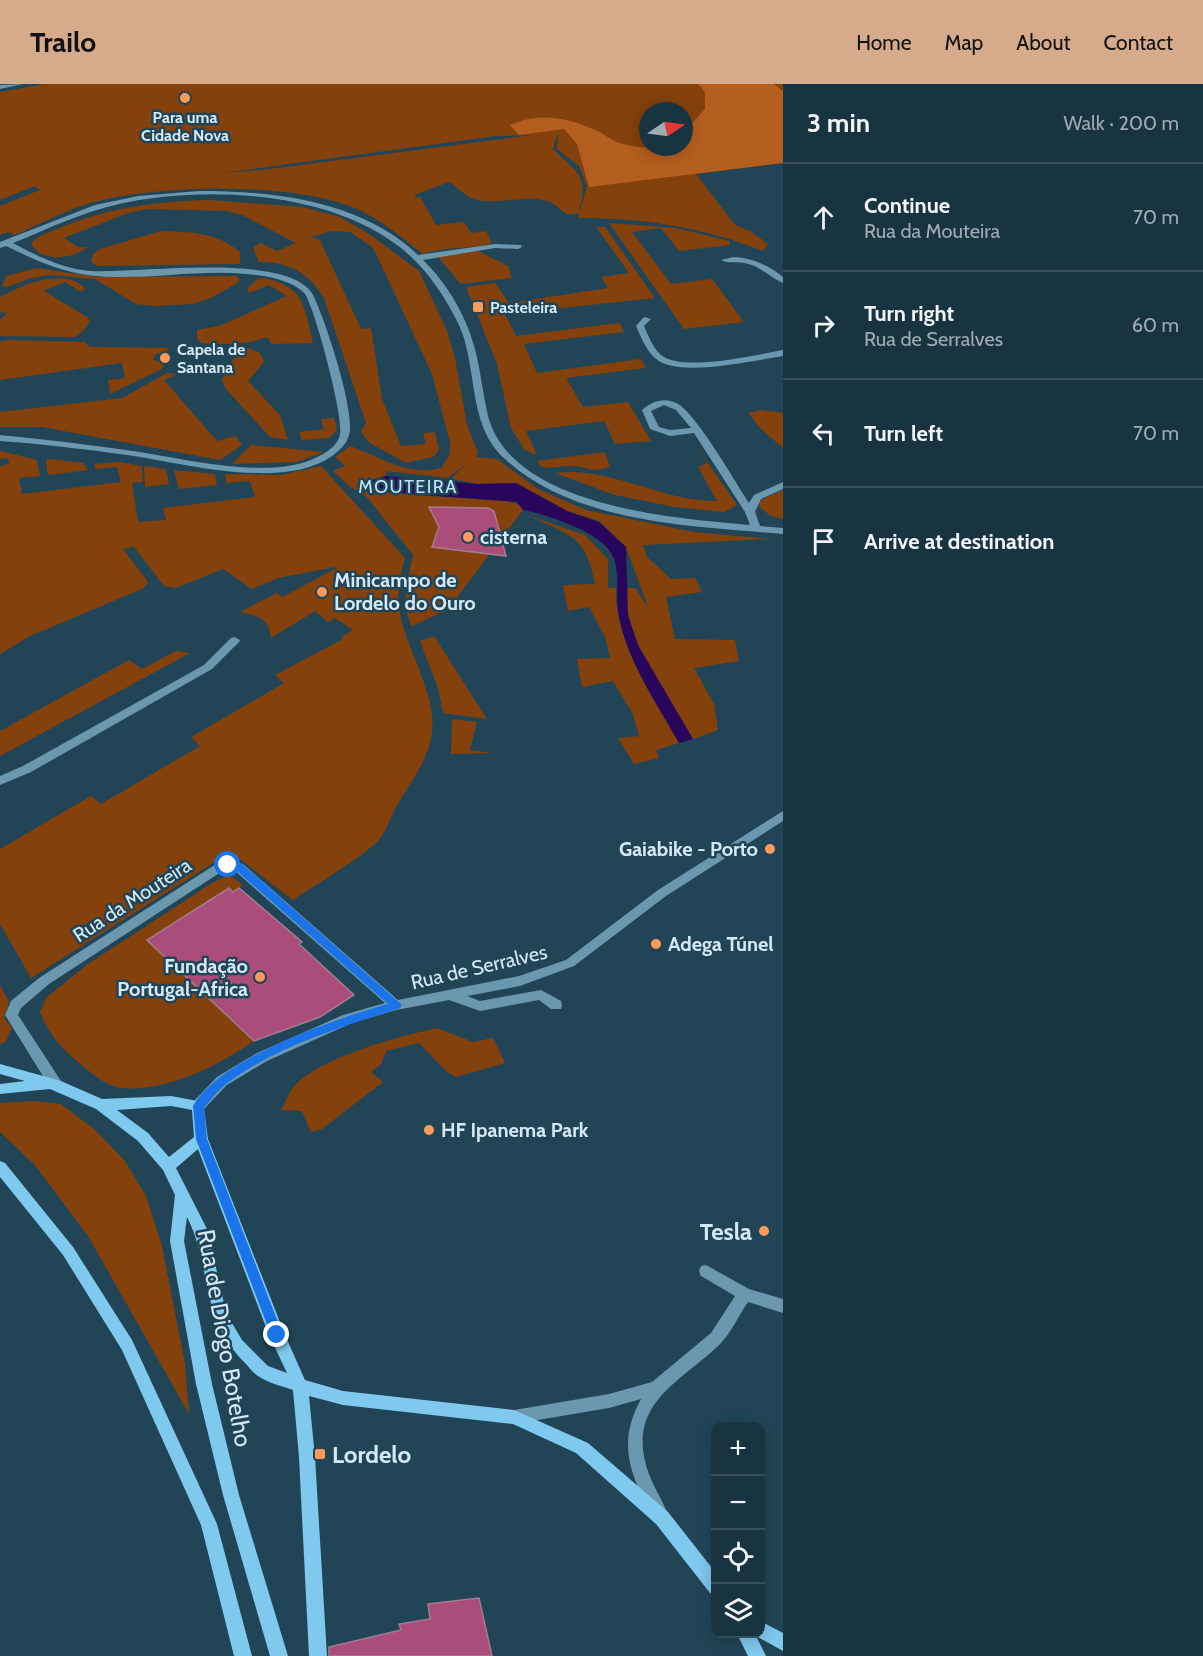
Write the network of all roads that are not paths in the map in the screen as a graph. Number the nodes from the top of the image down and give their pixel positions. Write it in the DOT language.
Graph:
graph roads {
  1 [pos="20,84"];
  2 [pos="0,87"];
  3 [pos="2,245"];
  4 [pos="518,247"];
  5 [pos="417,258"];
  6 [pos="725,260"];
  7 [pos="783,281"];
  8 [pos="647,319"];
  9 [pos="783,353"];
  10 [pos="696,430"];
  11 [pos="0,438"];
  12 [pos="783,485"];
  13 [pos="750,512"];
  14 [pos="756,529"];
  15 [pos="783,531"];
  16 [pos="235,640"];
  17 [pos="0,781"];
  18 [pos="783,815"];
  19 [pos="452,995"];
  20 [pos="396,1005"];
  21 [pos="556,1005"];
  22 [pos="0,1069"];
  23 [pos="56,1085"];
  24 [pos="0,1089"];
  25 [pos="101,1105"];
  26 [pos="198,1106"];
  27 [pos="201,1139"];
  28 [pos="168,1166"];
  29 [pos="0,1167"];
  30 [pos="182,1195"];
  31 [pos="706,1271"];
  32 [pos="745,1294"];
  33 [pos="783,1306"];
  34 [pos="300,1386"];
  35 [pos="656,1388"];
  36 [pos="514,1417"];
  37 [pos="662,1518"];
  38 [pos="714,1584"];
  39 [pos="765,1632"];
  40 [pos="748,1638"];
  41 [pos="783,1642"];
  42 [pos="243,1656"];
  43 [pos="279,1656"];
  44 [pos="318,1656"];
  45 [pos="757,1656"];
  1 -- 2 [label="street"];
  3 -- 5 [label="street"];
  3 -- 11 [label="street"];
  4 -- 5 [label="street"];
  5 -- 14 [label="street"];
  6 -- 7 [label="street"];
  8 -- 9 [label="street"];
  10 -- 10 [label="street"];
  10 -- 13 [label="street"];
  12 -- 13 [label="street"];
  13 -- 14 [label="street"];
  14 -- 15 [label="street"];
  16 -- 17 [label="street"];
  18 -- 19 [label="street, Rua de Serralves"];
  19 -- 20 [label="street, Rua de Serralves"];
  19 -- 21 [label="street"];
  20 -- 23 [label="street, Rua da Mouteira"];
  20 -- 26 [label="street, Rua de Serralves"];
  22 -- 23 [label="main road"];
  23 -- 24 [label="main road"];
  23 -- 25 [label="main road"];
  25 -- 26 [label="main road"];
  25 -- 28 [label="main road"];
  26 -- 27 [label="main road"];
  27 -- 28 [label="main road"];
  27 -- 34 [label="main road"];
  28 -- 30 [label="main road"];
  29 -- 42 [label="main road"];
  30 -- 34 [label="main road"];
  30 -- 43 [label="main road, Rua de Diogo Botelho"];
  31 -- 32 [label="street"];
  32 -- 33 [label="street"];
  32 -- 35 [label="street"];
  34 -- 36 [label="main road"];
  34 -- 44 [label="main road"];
  35 -- 36 [label="street"];
  35 -- 37 [label="street"];
  36 -- 37 [label="main road"];
  37 -- 38 [label="main road"];
  39 -- 41 [label="main road"];
  40 -- 45 [label="main road"];
}
